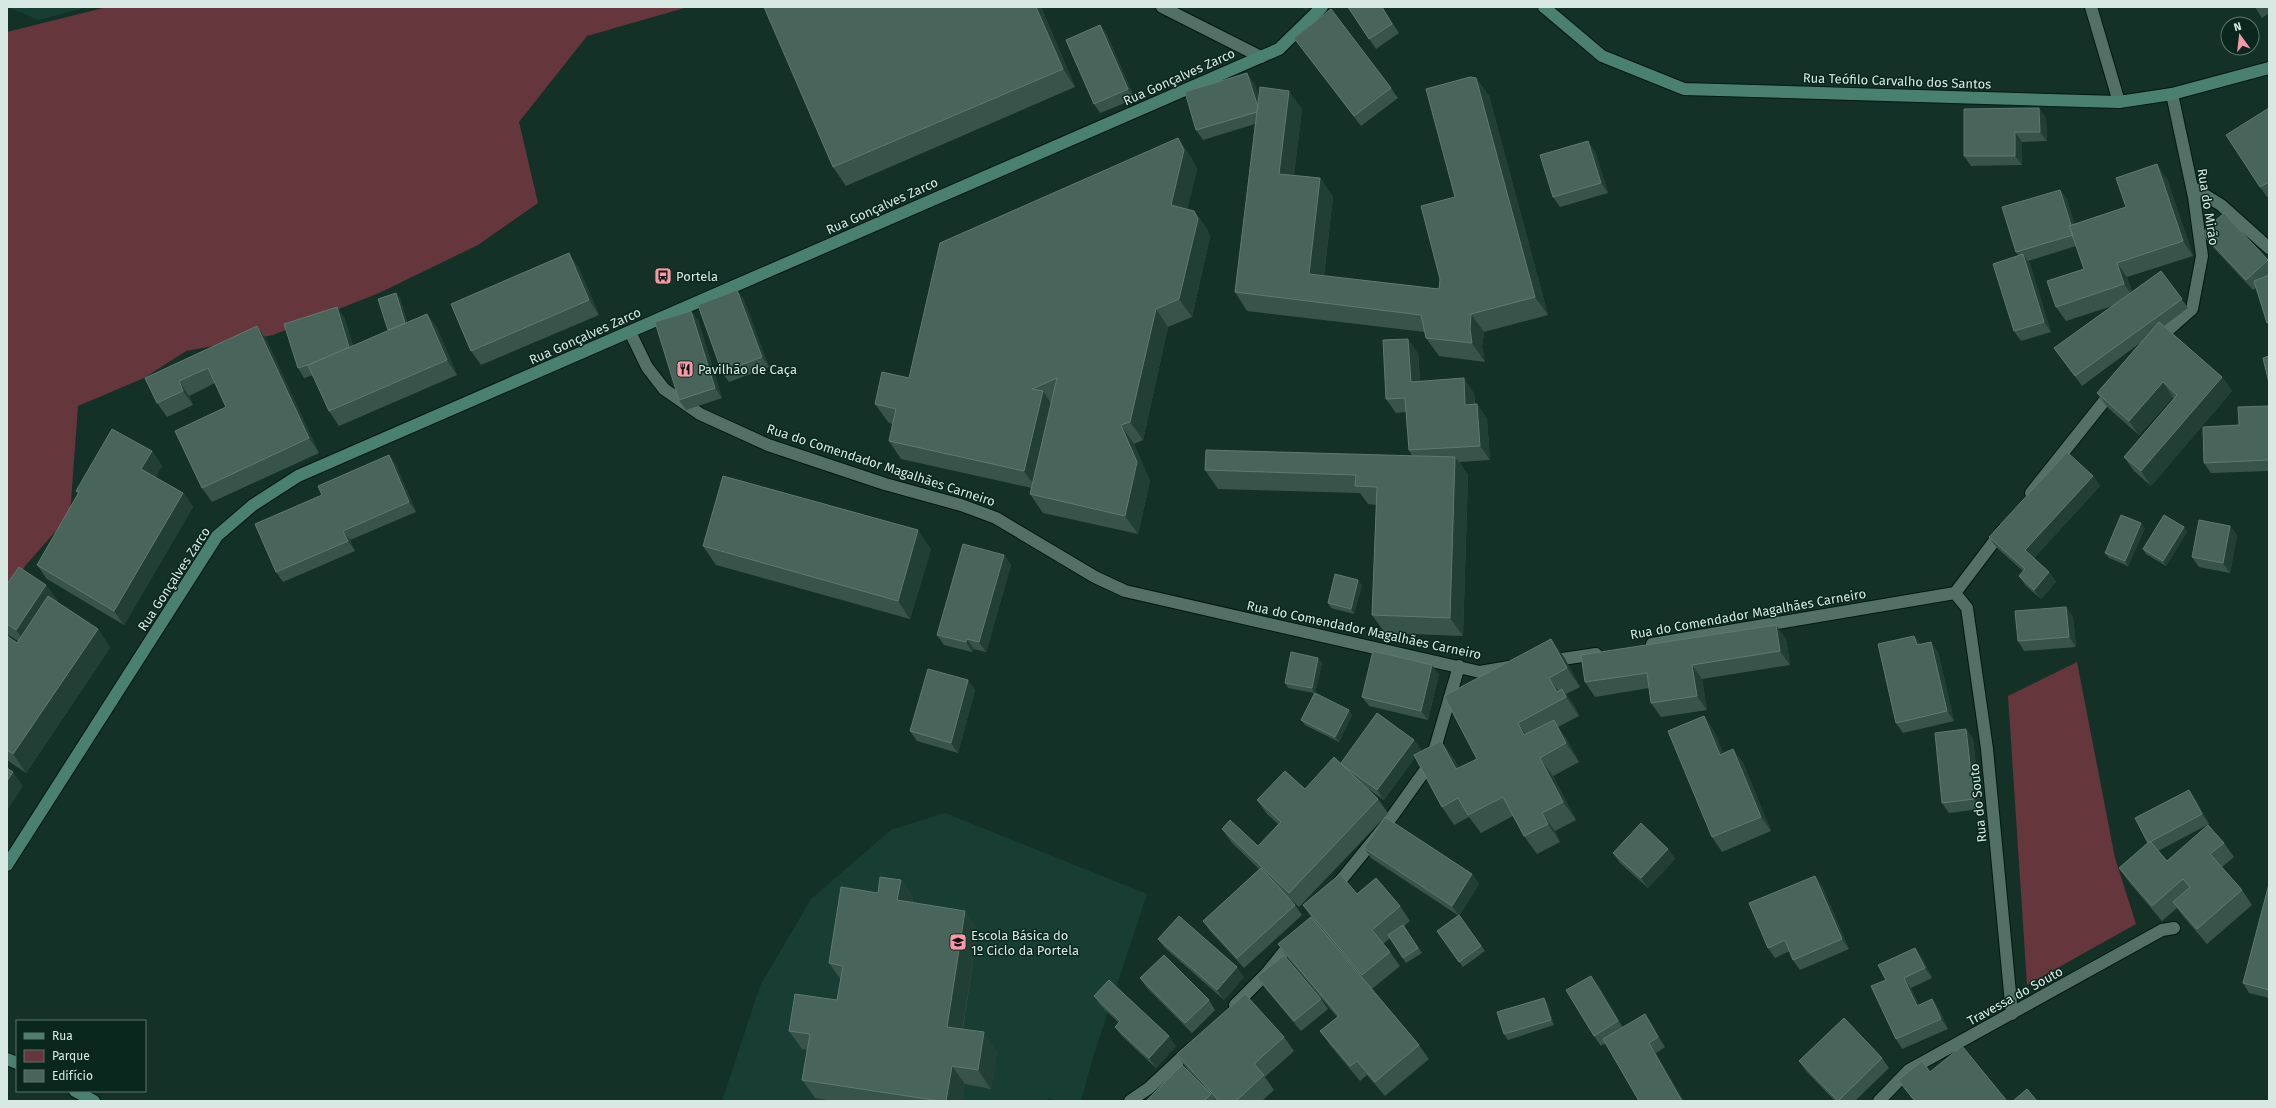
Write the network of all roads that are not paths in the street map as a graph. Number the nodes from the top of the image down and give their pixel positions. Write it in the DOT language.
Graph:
graph roads {
  1 [pos="1162,7"];
  2 [pos="1322,7"];
  3 [pos="1544,7"];
  4 [pos="2091,7"];
  5 [pos="1261,57"];
  6 [pos="2269,68"];
  7 [pos="2172,94"];
  8 [pos="2119,102"];
  9 [pos="2192,188"];
  10 [pos="2269,248"];
  11 [pos="630,332"];
  12 [pos="2150,346"];
  13 [pos="2120,381"];
  14 [pos="2025,501"];
  15 [pos="2011,519"];
  16 [pos="1955,593"];
  17 [pos="1637,647"];
  18 [pos="1606,652"];
  19 [pos="1535,663"];
  20 [pos="1459,666"];
  21 [pos="1519,666"];
  22 [pos="7,865"];
  23 [pos="1326,900"];
  24 [pos="2174,928"];
  25 [pos="1301,931"];
  26 [pos="1226,1014"];
  27 [pos="2012,1014"];
  28 [pos="1198,1042"];
  29 [pos="1149,1088"];
  30 [pos="77,1092"];
  31 [pos="94,1101"];
  32 [pos="1130,1101"];
  33 [pos="1140,1101"];
  34 [pos="1879,1101"];
  1 -- 5 [label="street"];
  2 -- 5 [label="street, Rua Gonçalves Zarco"];
  3 -- 8 [label="street, Rua Teófilo Carvalho dos Santos"];
  4 -- 8 [label="street"];
  5 -- 11 [label="street, Rua Gonçalves Zarco"];
  6 -- 7 [label="street, Rua Teófilo Carvalho dos Santos"];
  7 -- 8 [label="street, Rua Teófilo Carvalho dos Santos"];
  7 -- 9 [label="street, Rua do Mirão"];
  9 -- 10 [label="street"];
  9 -- 12 [label="street, Rua do Mirão"];
  11 -- 20 [label="street, Rua do Comendador Magalhães Carneiro"];
  11 -- 22 [label="street, Rua Gonçalves Zarco"];
  13 -- 14 [label="street"];
  15 -- 16 [label="street"];
  16 -- 17 [label="street, Rua do Comendador Magalhães Carneiro"];
  16 -- 27 [label="street, Rua do Souto"];
  18 -- 19 [label="street"];
  20 -- 21 [label="street, Rua do Comendador Magalhães Carneiro"];
  20 -- 23 [label="street"];
  24 -- 27 [label="street, Travessa do Souto"];
  25 -- 26 [label="street"];
  27 -- 34 [label="street, Travessa do Souto"];
  28 -- 29 [label="street"];
  29 -- 32 [label="street"];
  29 -- 33 [label="street"];
  30 -- 31 [label="street"];
}
